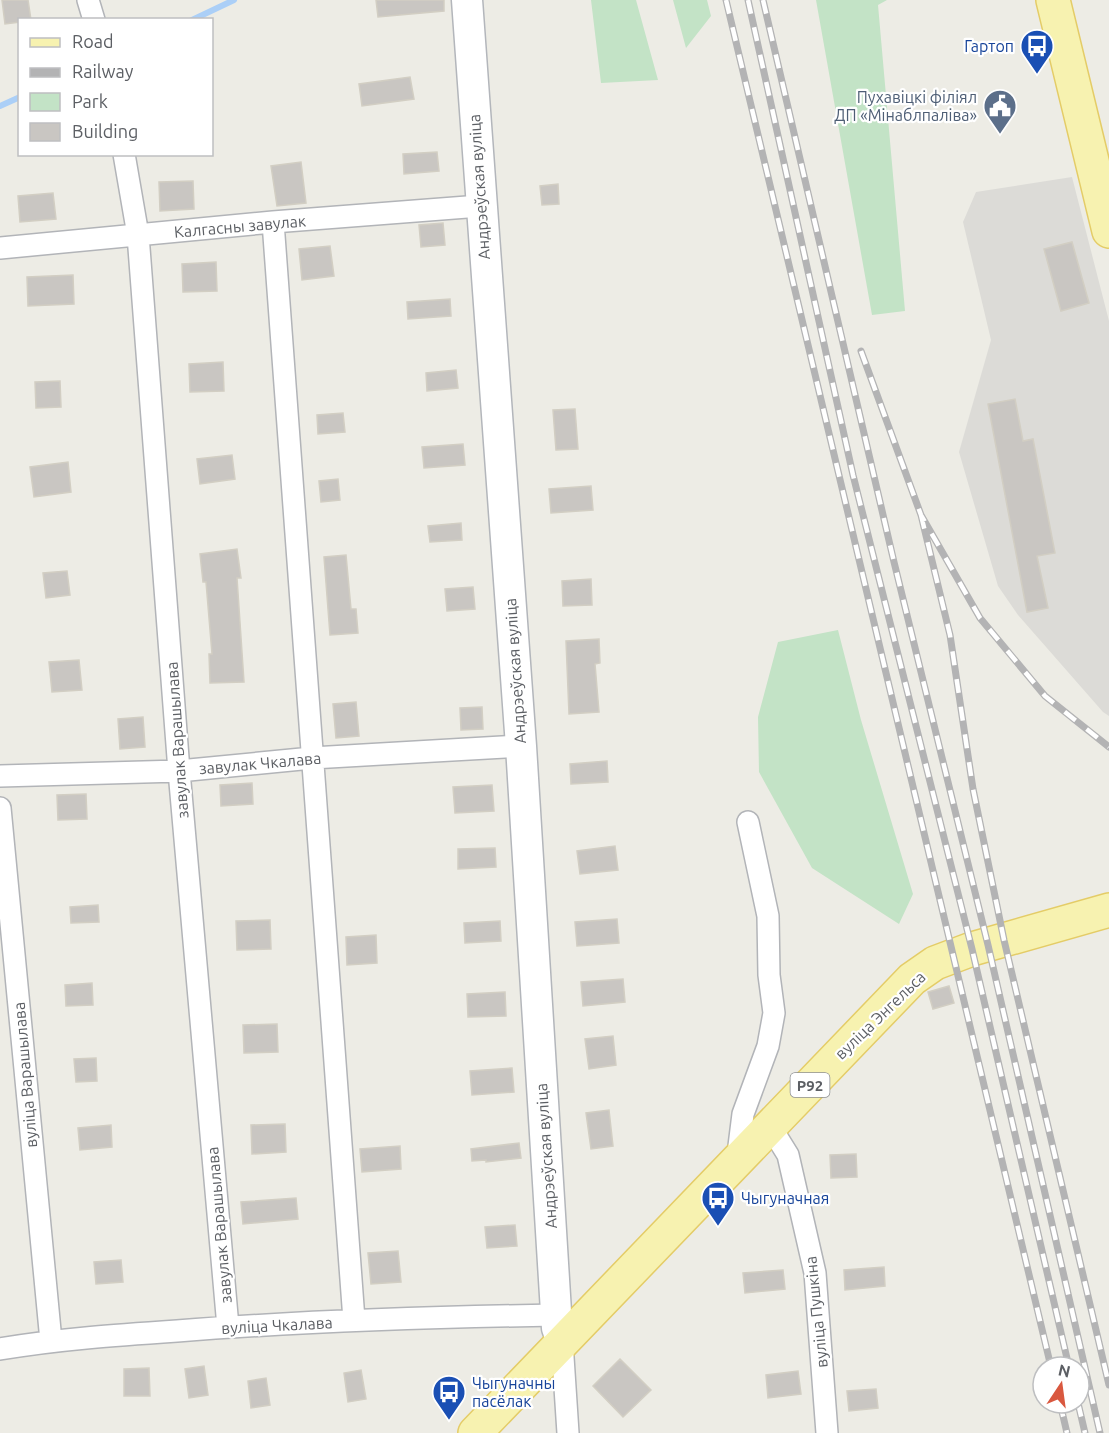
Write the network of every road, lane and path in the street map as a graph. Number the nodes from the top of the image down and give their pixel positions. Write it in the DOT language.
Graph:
graph roads {
  1 [pos="88,0"];
  2 [pos="466,0"];
  3 [pos="1053,0"];
  4 [pos="93,18"];
  5 [pos="124,156"];
  6 [pos="480,206"];
  7 [pos="273,222"];
  8 [pos="1109,231"];
  9 [pos="138,234"];
  10 [pos="0,248"];
  11 [pos="521,746"];
  12 [pos="312,758"];
  13 [pos="179,771"];
  14 [pos="0,776"];
  15 [pos="0,808"];
  16 [pos="748,822"];
  17 [pos="1109,910"];
  18 [pos="770,1126"];
  19 [pos="744,1154"];
  20 [pos="354,1320"];
  21 [pos="228,1327"];
  22 [pos="559,1328"];
  23 [pos="51,1341"];
  24 [pos="0,1349"];
  25 [pos="475,1433"];
  26 [pos="568,1433"];
  27 [pos="827,1433"];
  1 -- 4 [label="street"];
  2 -- 6 [label="main road, Андрэеўская вуліца"];
  3 -- 8 [label="main road"];
  5 -- 9 [label="street, завулак Варашылава"];
  6 -- 7 [label="street, Калгасны завулак"];
  6 -- 11 [label="main road, Андрэеўская вуліца"];
  7 -- 9 [label="street, Калгасны завулак"];
  7 -- 12 [label="street"];
  9 -- 10 [label="street, Калгасны завулак"];
  9 -- 13 [label="street, завулак Варашылава"];
  11 -- 12 [label="street, завулак Чкалава"];
  11 -- 22 [label="main road, Андрэеўская вуліца"];
  12 -- 13 [label="street, завулак Чкалава"];
  12 -- 20 [label="street"];
  13 -- 14 [label="street, завулак Чкалава"];
  13 -- 21 [label="street, завулак Варашылава"];
  15 -- 23 [label="street, вуліца Варашылава"];
  16 -- 19 [label="street"];
  17 -- 18 [label="main road, вуліца Энгельса / Р92"];
  18 -- 19 [label="main road, вуліца Энгельса / Р92"];
  18 -- 27 [label="street, вуліца Пушкіна"];
  19 -- 22 [label="main road, вуліца Энгельса / Р92"];
  20 -- 21 [label="street, вуліца Чкалава"];
  20 -- 22 [label="street, вуліца Чкалава"];
  21 -- 23 [label="street, вуліца Чкалава"];
  22 -- 25 [label="main road, вуліца Энгельса / Р92"];
  22 -- 26 [label="street"];
  23 -- 24 [label="street, вуліца Чкалава"];
}
